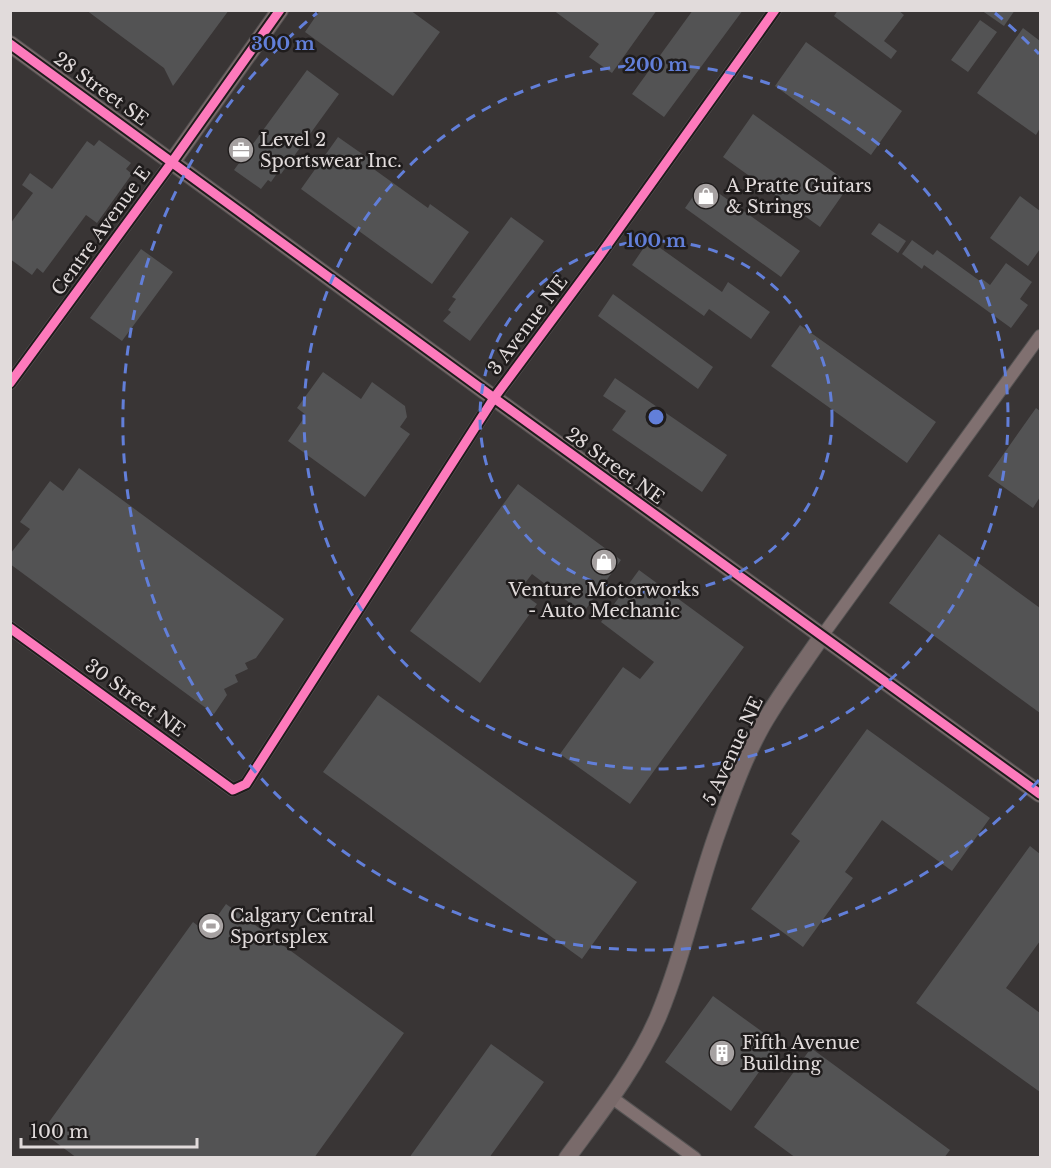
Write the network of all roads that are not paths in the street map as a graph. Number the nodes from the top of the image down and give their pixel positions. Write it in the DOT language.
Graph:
graph roads {
  1 [pos="280,10"];
  2 [pos="775,10"];
  3 [pos="10,44"];
  4 [pos="172,162"];
  5 [pos="1041,336"];
  6 [pos="10,383"];
  7 [pos="494,398"];
  8 [pos="10,628"];
  9 [pos="822,636"];
  10 [pos="241,786"];
  11 [pos="1041,794"];
  12 [pos="612,1097"];
  13 [pos="567,1158"];
  14 [pos="695,1158"];
  1 -- 4 [label="street, Centre Avenue E"];
  2 -- 7 [label="street, 3 Avenue NE"];
  3 -- 4 [label="street, 28 Street SE"];
  4 -- 6 [label="street, Centre Avenue E"];
  4 -- 7 [label="street, 28 Street NE"];
  5 -- 9 [label="street, 5 Avenue NE"];
  7 -- 9 [label="street, 28 Street NE"];
  7 -- 10 [label="street, 3 Avenue NE"];
  8 -- 10 [label="street, 30 Street NE"];
  9 -- 11 [label="street, 28 Street NE"];
  9 -- 12 [label="street, 5 Avenue NE"];
  12 -- 13 [label="street, 5 Avenue NE"];
  12 -- 14 [label="street"];
}
